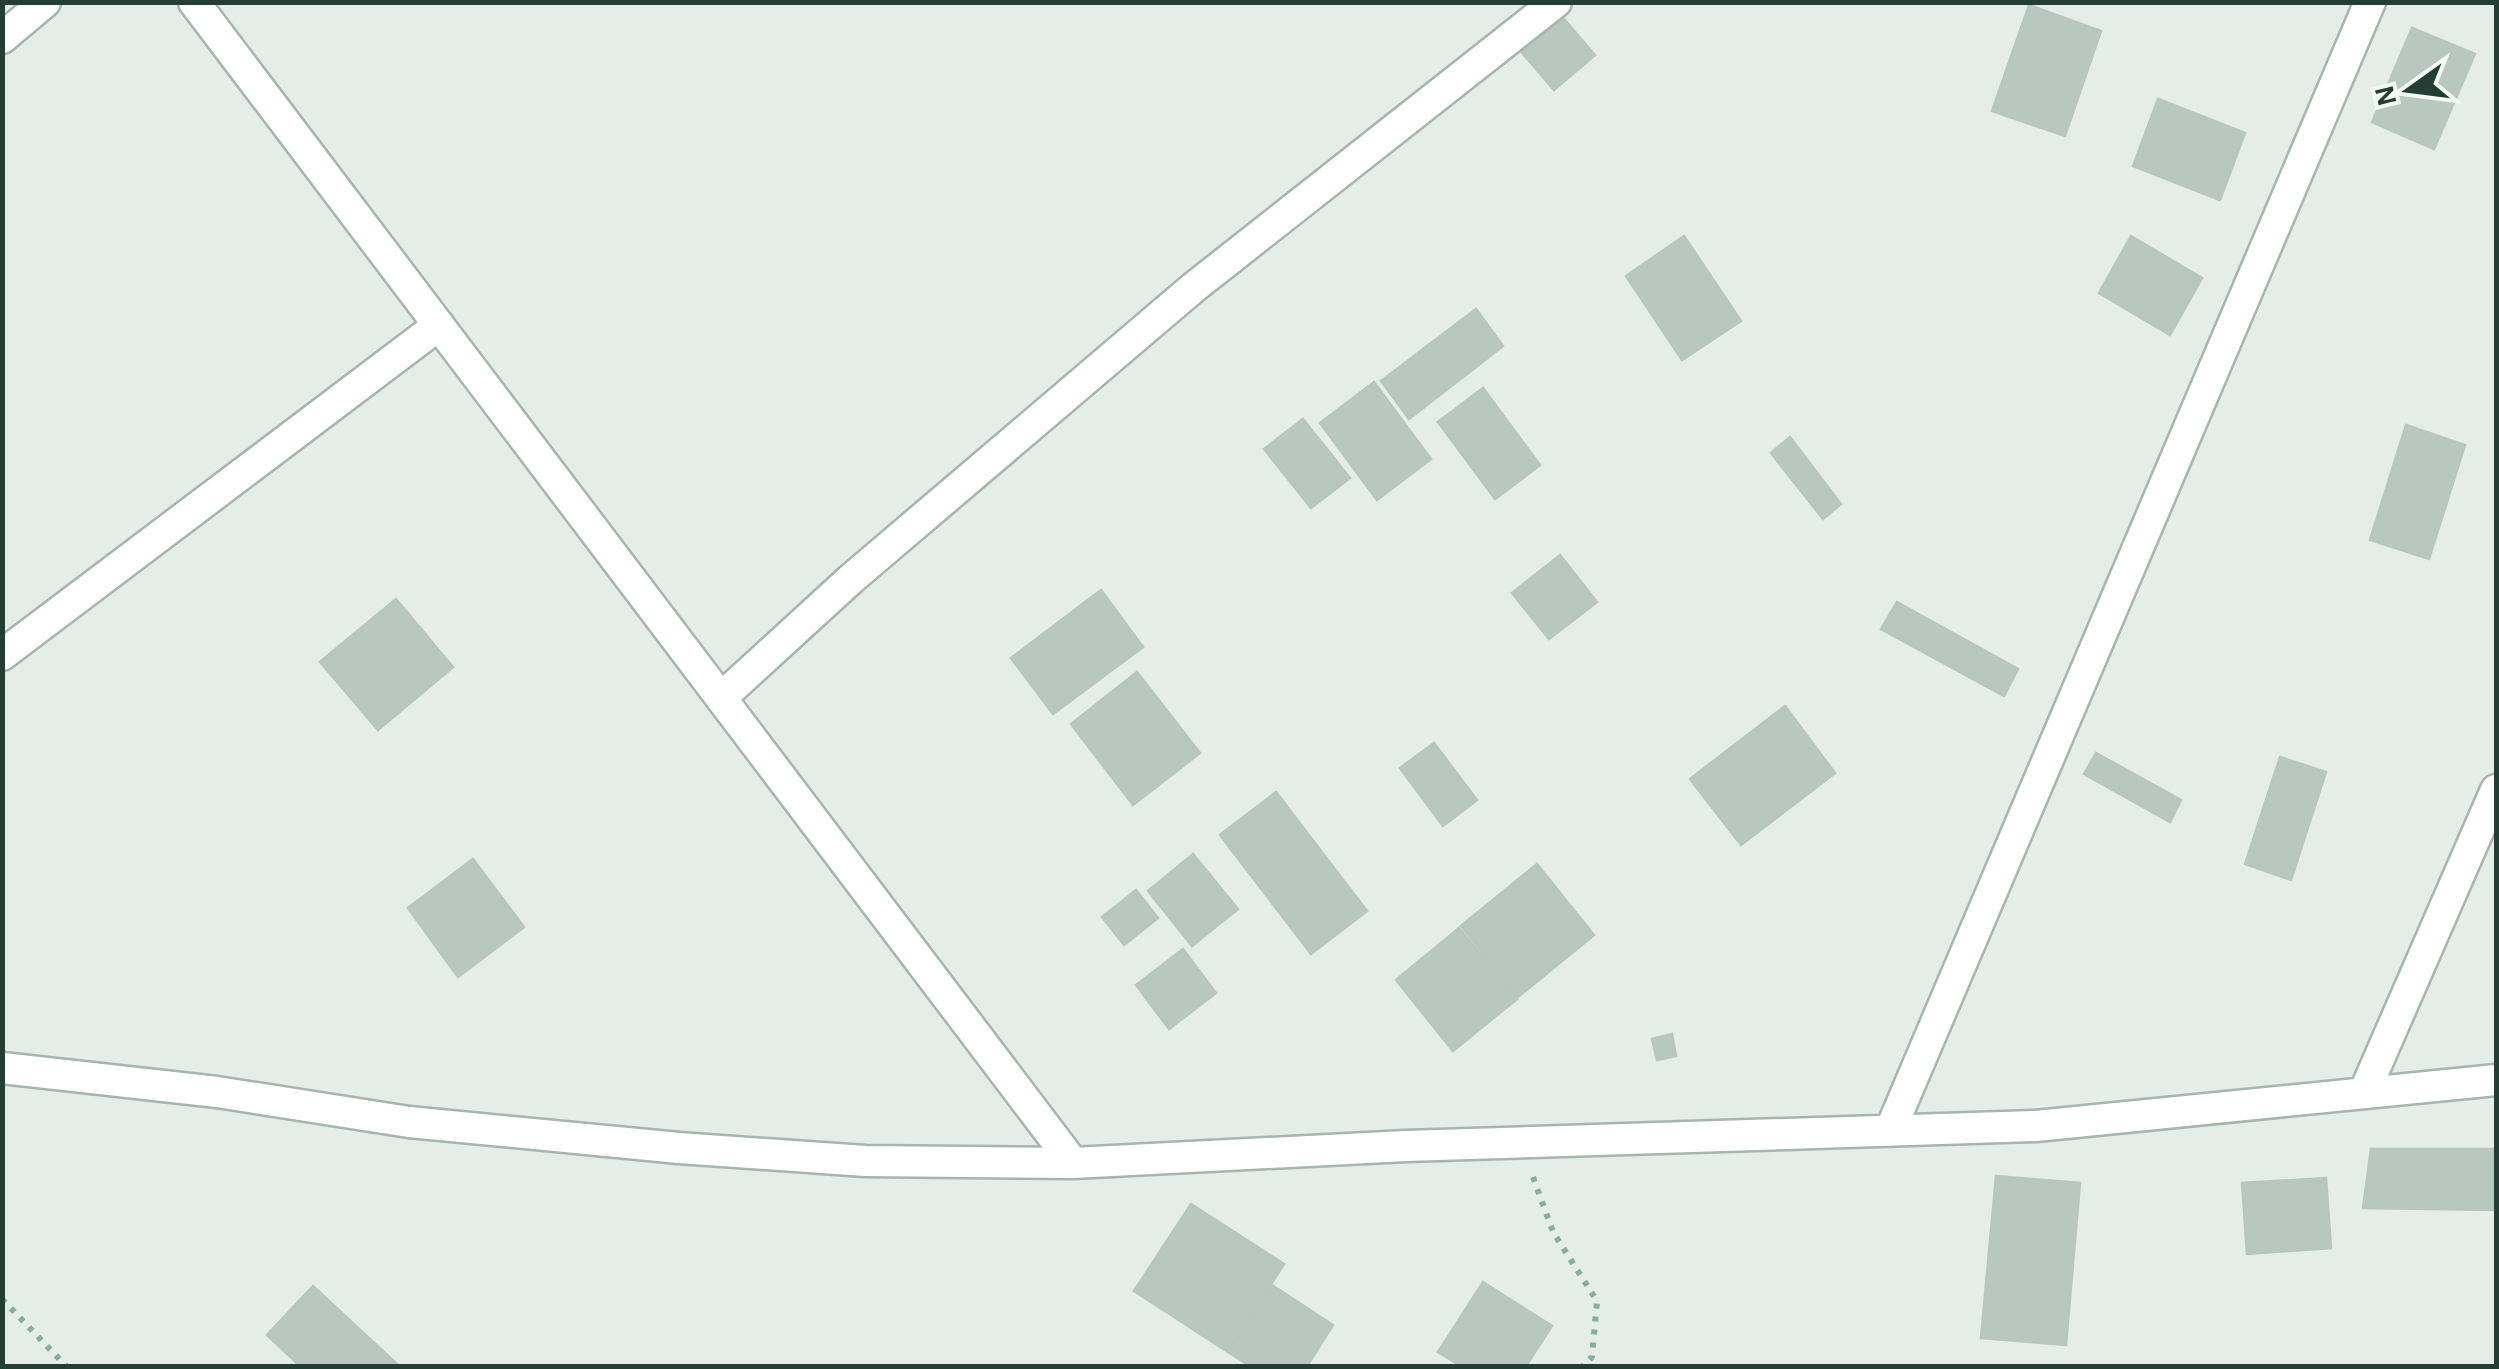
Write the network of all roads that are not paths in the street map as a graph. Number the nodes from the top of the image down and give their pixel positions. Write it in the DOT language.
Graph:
graph roads {
  1 [pos="45,2"];
  2 [pos="194,2"];
  3 [pos="1556,2"];
  4 [pos="2370,2"];
  5 [pos="2,38"];
  6 [pos="439,326"];
  7 [pos="2,654"];
  8 [pos="722,698"];
  9 [pos="2496,790"];
  10 [pos="2,1068"];
  11 [pos="2496,1080"];
  12 [pos="2364,1093"];
  13 [pos="1890,1130"];
  14 [pos="1074,1163"];
  1 -- 5 [label="street"];
  2 -- 6 [label="street"];
  3 -- 8 [label="street"];
  4 -- 13 [label="street"];
  6 -- 7 [label="street"];
  6 -- 8 [label="street"];
  8 -- 14 [label="street"];
  9 -- 12 [label="street"];
  10 -- 14 [label="street"];
  11 -- 12 [label="street"];
  12 -- 13 [label="street"];
  13 -- 14 [label="street"];
}
